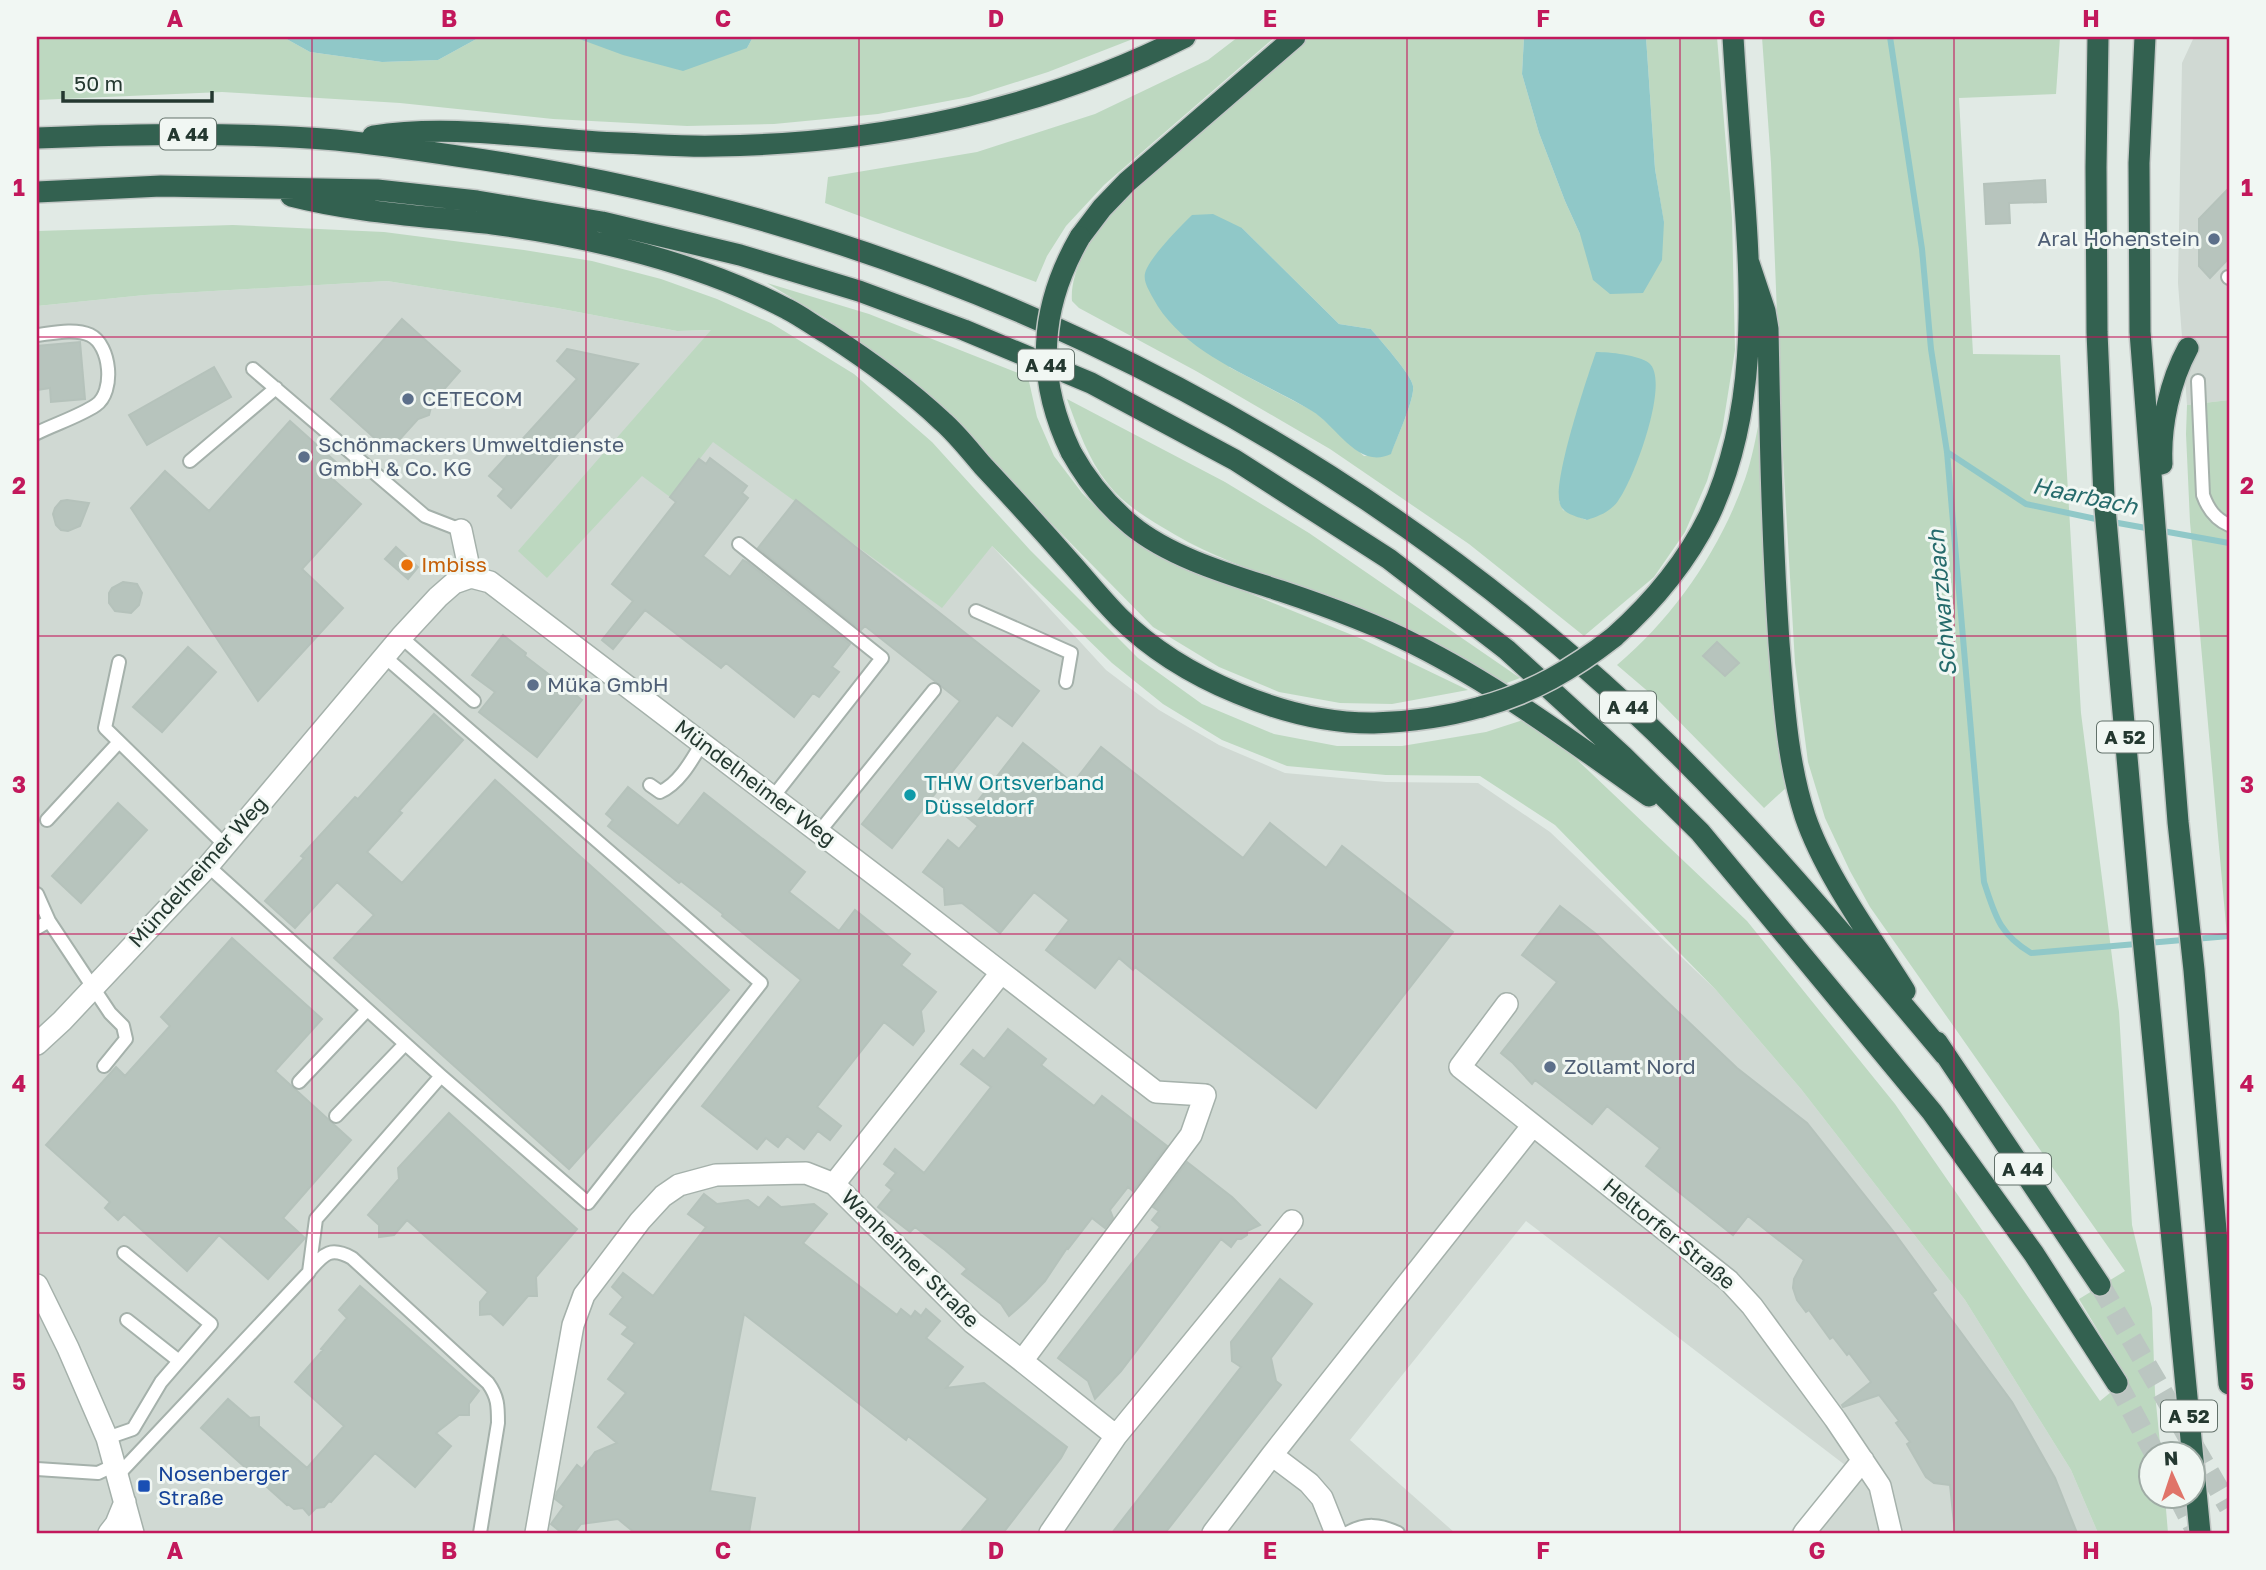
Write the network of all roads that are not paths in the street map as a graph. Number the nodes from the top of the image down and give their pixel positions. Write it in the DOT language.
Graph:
graph roads {
  1 [pos="1185,37"];
  2 [pos="1295,37"];
  3 [pos="1732,37"];
  4 [pos="2098,37"];
  5 [pos="2145,37"];
  6 [pos="37,138"];
  7 [pos="340,141"];
  8 [pos="262,187"];
  9 [pos="37,192"];
  10 [pos="1749,263"];
  11 [pos="37,335"];
  12 [pos="2188,348"];
  13 [pos="253,369"];
  14 [pos="2198,381"];
  15 [pos="276,388"];
  16 [pos="37,433"];
  17 [pos="190,461"];
  18 [pos="2158,493"];
  19 [pos="2229,525"];
  20 [pos="461,530"];
  21 [pos="739,544"];
  22 [pos="471,577"];
  23 [pos="976,611"];
  24 [pos="401,637"];
  25 [pos="385,656"];
  26 [pos="119,663"];
  27 [pos="1066,682"];
  28 [pos="934,690"];
  29 [pos="474,701"];
  30 [pos="119,742"];
  31 [pos="702,743"];
  32 [pos="650,785"];
  33 [pos="773,797"];
  34 [pos="47,820"];
  35 [pos="819,832"];
  36 [pos="1700,832"];
  37 [pos="225,845"];
  38 [pos="208,866"];
  39 [pos="37,894"];
  40 [pos="49,921"];
  41 [pos="37,928"];
  42 [pos="1001,973"];
  43 [pos="94,987"];
  44 [pos="1507,1004"];
  45 [pos="367,1010"];
  46 [pos="37,1044"];
  47 [pos="405,1044"];
  48 [pos="1945,1055"];
  49 [pos="104,1066"];
  50 [pos="441,1076"];
  51 [pos="299,1082"];
  52 [pos="337,1115"];
  53 [pos="1533,1125"];
  54 [pos="834,1184"];
  55 [pos="1292,1221"];
  56 [pos="124,1253"];
  57 [pos="309,1272"];
  58 [pos="37,1285"];
  59 [pos="2100,1285"];
  60 [pos="127,1320"];
  61 [pos="1022,1361"];
  62 [pos="179,1362"];
  63 [pos="2117,1382"];
  64 [pos="2229,1384"];
  65 [pos="1116,1436"];
  66 [pos="107,1438"];
  67 [pos="1272,1455"];
  68 [pos="1863,1460"];
  69 [pos="37,1469"];
  70 [pos="117,1470"];
  71 [pos="125,1502"];
  72 [pos="108,1533"];
  73 [pos="133,1533"];
  74 [pos="480,1533"];
  75 [pos="536,1533"];
  76 [pos="1050,1533"];
  77 [pos="1213,1533"];
  78 [pos="1336,1533"];
  79 [pos="1347,1533"];
  80 [pos="1398,1533"];
  81 [pos="1804,1533"];
  82 [pos="1891,1533"];
  83 [pos="2200,1533"];
  1 -- 7 [label="highway"];
  2 -- 36 [label="highway, bridge"];
  3 -- 10 [label="highway"];
  4 -- 83 [label="highway, A 52"];
  5 -- 18 [label="highway, A 52"];
  6 -- 7 [label="highway, A 44"];
  7 -- 48 [label="highway, A 44"];
  8 -- 9 [label="highway, A 44"];
  8 -- 10 [label="highway, bridge"];
  8 -- 36 [label="highway, A 44"];
  10 -- 48 [label="highway"];
  11 -- 16 [label="lane"];
  12 -- 18 [label="highway"];
  13 -- 15 [label="lane"];
  14 -- 19 [label="lane"];
  15 -- 17 [label="lane"];
  15 -- 20 [label="lane"];
  18 -- 64 [label="highway, A 52"];
  20 -- 22 [label="street"];
  21 -- 33 [label="lane"];
  22 -- 24 [label="street, Mündelheimer Weg"];
  22 -- 31 [label="street, Mündelheimer Weg"];
  23 -- 27 [label="lane"];
  24 -- 25 [label="street, Mündelheimer Weg"];
  24 -- 29 [label="lane"];
  25 -- 37 [label="street, Mündelheimer Weg"];
  25 -- 50 [label="lane"];
  26 -- 30 [label="lane"];
  28 -- 35 [label="lane"];
  30 -- 34 [label="lane"];
  30 -- 37 [label="lane"];
  31 -- 32 [label="lane"];
  31 -- 33 [label="street, Mündelheimer Weg"];
  33 -- 35 [label="street, Mündelheimer Weg"];
  35 -- 42 [label="street, Mündelheimer Weg"];
  36 -- 63 [label="highway, A 44"];
  37 -- 38 [label="street, Mündelheimer Weg"];
  38 -- 43 [label="street, Mündelheimer Weg"];
  38 -- 45 [label="lane"];
  39 -- 40 [label="lane"];
  40 -- 41 [label="lane"];
  40 -- 43 [label="lane"];
  42 -- 54 [label="street"];
  42 -- 61 [label="street, Mündelheimer Weg"];
  43 -- 46 [label="street, Mündelheimer Weg"];
  43 -- 49 [label="lane"];
  44 -- 53 [label="street, Heltorfer Straße"];
  45 -- 47 [label="lane"];
  45 -- 51 [label="lane"];
  47 -- 50 [label="lane"];
  47 -- 52 [label="lane"];
  48 -- 59 [label="highway, A 44"];
  50 -- 57 [label="lane"];
  53 -- 67 [label="street"];
  53 -- 68 [label="street, Heltorfer Straße"];
  54 -- 61 [label="street, Wanheimer Straße"];
  54 -- 75 [label="street, Wanheimer Straße"];
  55 -- 65 [label="street"];
  56 -- 62 [label="lane"];
  57 -- 70 [label="lane"];
  57 -- 74 [label="lane"];
  58 -- 66 [label="street"];
  60 -- 62 [label="lane"];
  61 -- 65 [label="street, Wanheimer Straße"];
  62 -- 66 [label="lane"];
  65 -- 76 [label="street"];
  66 -- 70 [label="street"];
  67 -- 77 [label="street"];
  67 -- 78 [label="street"];
  68 -- 81 [label="street"];
  68 -- 82 [label="street, Heltorfer Straße"];
  69 -- 70 [label="lane"];
  70 -- 71 [label="street"];
  71 -- 72 [label="street"];
  71 -- 73 [label="street"];
  79 -- 80 [label="lane"];
}
